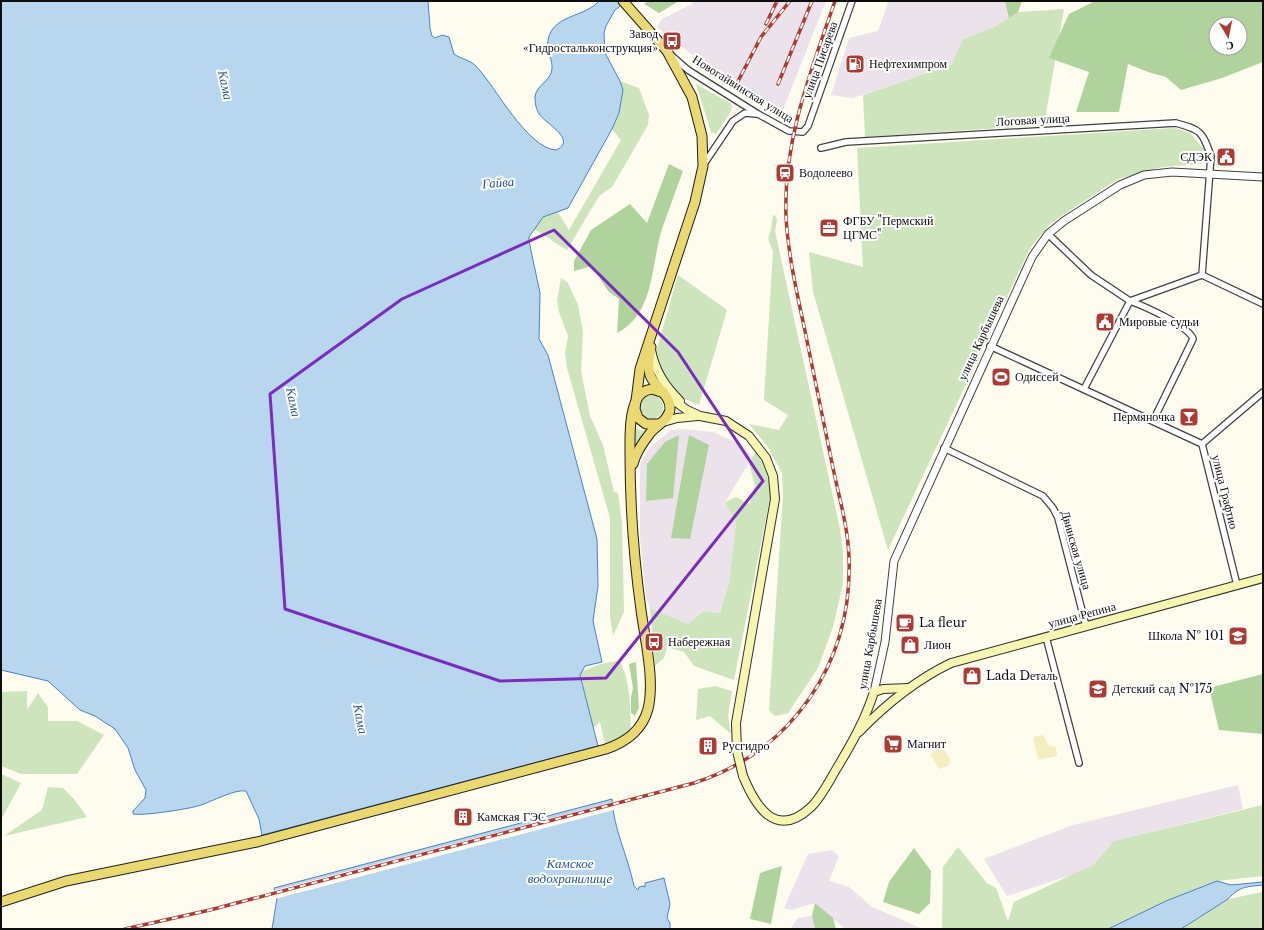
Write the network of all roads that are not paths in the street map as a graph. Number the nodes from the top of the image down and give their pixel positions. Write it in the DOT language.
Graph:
graph roads {
  1 [pos="623,1"];
  2 [pos="852,1"];
  3 [pos="667,52"];
  4 [pos="758,114"];
  5 [pos="808,126"];
  6 [pos="821,148"];
  7 [pos="703,166"];
  8 [pos="1211,174"];
  9 [pos="1263,177"];
  10 [pos="1048,234"];
  11 [pos="1202,275"];
  12 [pos="1130,301"];
  13 [pos="1263,304"];
  14 [pos="652,334"];
  15 [pos="990,346"];
  16 [pos="1084,389"];
  17 [pos="1263,392"];
  18 [pos="664,393"];
  19 [pos="635,406"];
  20 [pos="700,416"];
  21 [pos="1153,421"];
  22 [pos="659,424"];
  23 [pos="1202,444"];
  24 [pos="944,448"];
  25 [pos="630,473"];
  26 [pos="1263,578"];
  27 [pos="1237,585"];
  28 [pos="1086,626"];
  29 [pos="1046,637"];
  30 [pos="878,677"];
  31 [pos="912,687"];
  32 [pos="890,688"];
  33 [pos="874,692"];
  34 [pos="871,703"];
  35 [pos="884,708"];
  36 [pos="859,732"];
  37 [pos="1079,763"];
  38 [pos="1,902"];
  1 -- 3 [label="main road"];
  2 -- 5 [label="street, улица Писарева"];
  3 -- 4 [label="street, Новогайвинская улица"];
  3 -- 7 [label="main road"];
  4 -- 5 [label="street, Новогайвинская улица"];
  4 -- 7 [label="street"];
  6 -- 8 [label="street, Логовая улица"];
  7 -- 14 [label="main road"];
  8 -- 9 [label="street, улица Карбышева"];
  8 -- 10 [label="street, улица Карбышева"];
  8 -- 11 [label="street, Логовая улица"];
  10 -- 12 [label="street"];
  10 -- 15 [label="street, улица Карбышева"];
  11 -- 12 [label="street"];
  11 -- 13 [label="street"];
  12 -- 16 [label="street"];
  12 -- 21 [label="street"];
  14 -- 18 [label="main road"];
  14 -- 19 [label="main road"];
  14 -- 20 [label="main road"];
  15 -- 16 [label="street, улица Графтио"];
  15 -- 24 [label="street, улица Карбышева"];
  16 -- 21 [label="street, улица Графтио"];
  17 -- 23 [label="street"];
  18 -- 19 [label="main road"];
  18 -- 20 [label="main road, улица Карбышева"];
  18 -- 22 [label="main road"];
  19 -- 22 [label="main road"];
  19 -- 25 [label="main road"];
  20 -- 22 [label="main road, улица Карбышева"];
  20 -- 36 [label="main road, улица Карбышева, bridge"];
  21 -- 23 [label="street, улица Графтио"];
  22 -- 25 [label="main road"];
  23 -- 27 [label="street, улица Графтио"];
  24 -- 28 [label="street, Двинская улица"];
  24 -- 30 [label="street, улица Карбышева"];
  25 -- 38 [label="main road"];
  26 -- 27 [label="main road, улица Репина"];
  27 -- 28 [label="main road, улица Репина"];
  28 -- 29 [label="main road, улица Репина"];
  29 -- 31 [label="main road, улица Репина"];
  29 -- 37 [label="street"];
  30 -- 32 [label="street"];
  30 -- 33 [label="street, улица Карбышева"];
  31 -- 32 [label="main road"];
  31 -- 35 [label="main road, улица Репина"];
  32 -- 33 [label="main road"];
  33 -- 34 [label="main road, улица Карбышева"];
  34 -- 35 [label="main road"];
  34 -- 36 [label="main road, улица Карбышева"];
  35 -- 36 [label="main road, улица Репина"];
}
